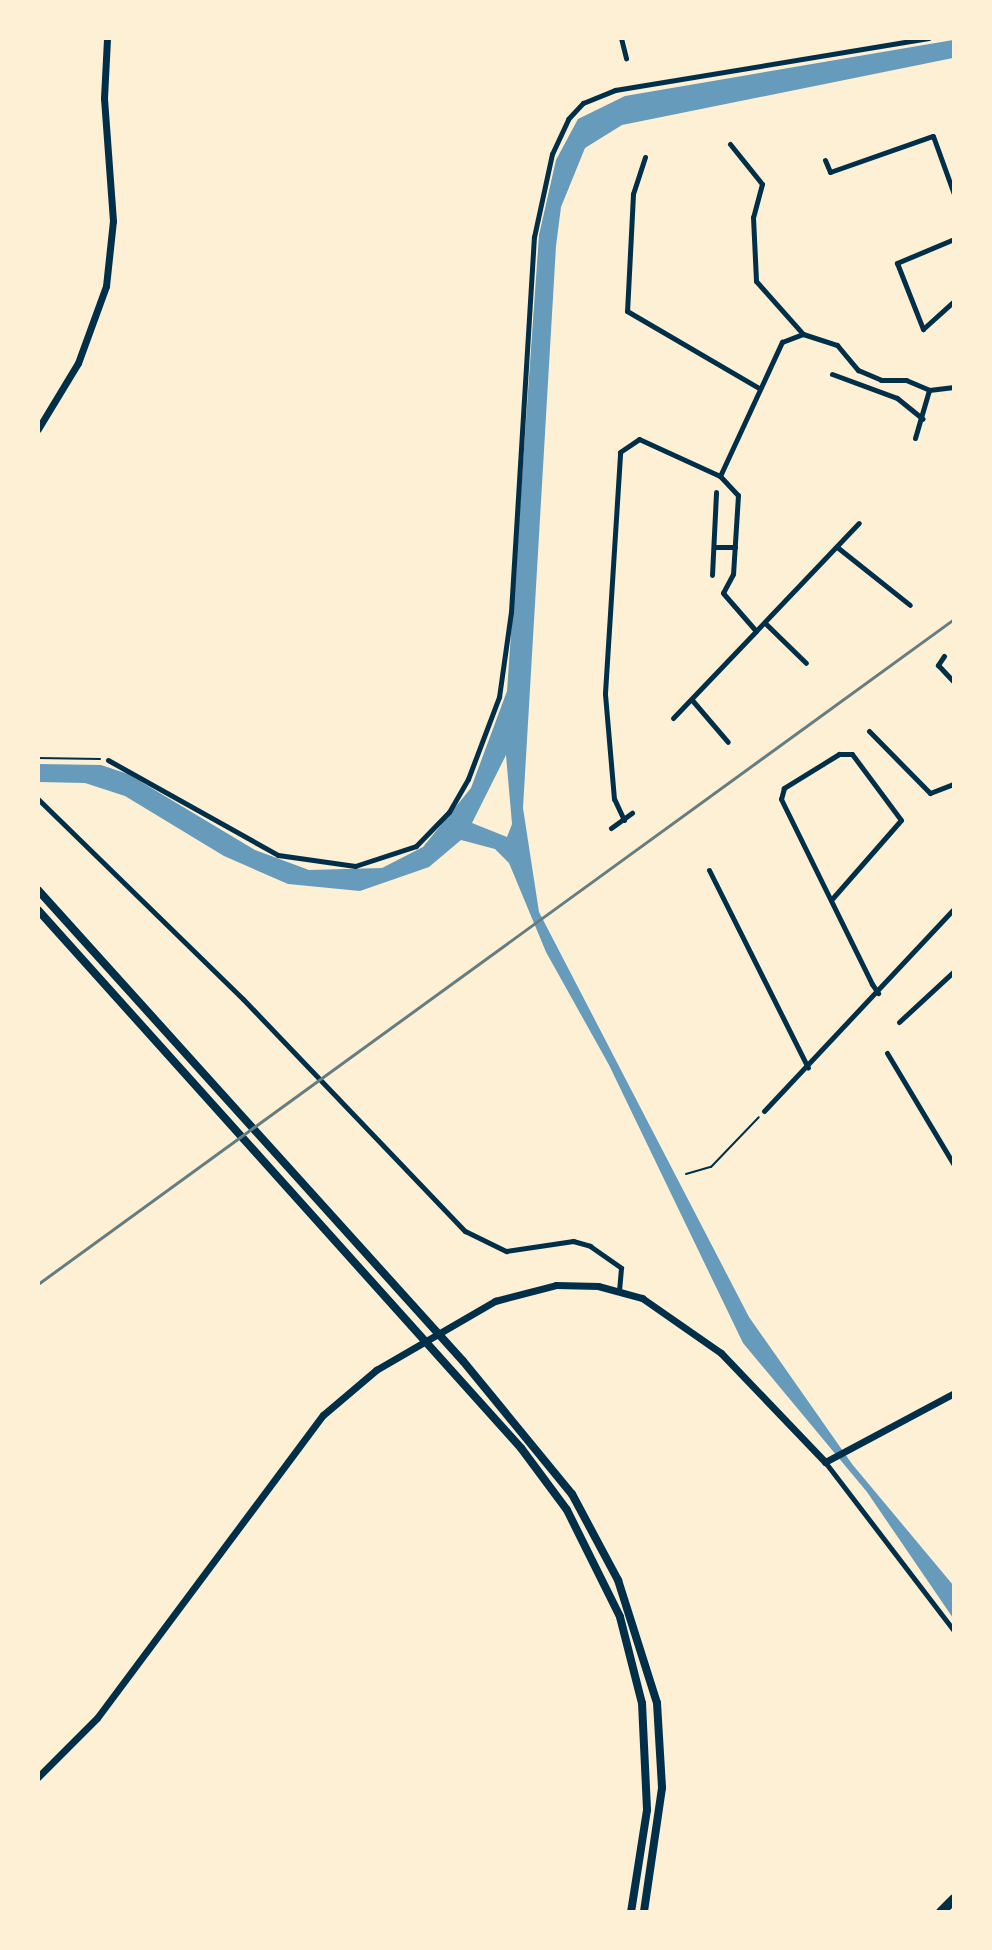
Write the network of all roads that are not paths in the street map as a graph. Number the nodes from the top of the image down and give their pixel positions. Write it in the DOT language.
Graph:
graph roads {
  1 [pos="107,38"];
  2 [pos="621,38"];
  3 [pos="929,38"];
  4 [pos="626,58"];
  5 [pos="730,144"];
  6 [pos="645,157"];
  7 [pos="825,160"];
  8 [pos="954,194"];
  9 [pos="954,239"];
  10 [pos="954,300"];
  11 [pos="803,334"];
  12 [pos="832,374"];
  13 [pos="757,387"];
  14 [pos="954,387"];
  15 [pos="929,390"];
  16 [pos="923,419"];
  17 [pos="38,429"];
  18 [pos="915,438"];
  19 [pos="720,476"];
  20 [pos="716,492"];
  21 [pos="859,523"];
  22 [pos="714,547"];
  23 [pos="735,547"];
  24 [pos="837,547"];
  25 [pos="712,575"];
  26 [pos="910,605"];
  27 [pos="765,623"];
  28 [pos="756,631"];
  29 [pos="944,656"];
  30 [pos="806,663"];
  31 [pos="954,681"];
  32 [pos="692,700"];
  33 [pos="673,718"];
  34 [pos="869,731"];
  35 [pos="728,742"];
  36 [pos="108,760"];
  37 [pos="954,784"];
  38 [pos="38,799"];
  39 [pos="632,813"];
  40 [pos="624,820"];
  41 [pos="611,828"];
  42 [pos="709,870"];
  43 [pos="38,890"];
  44 [pos="831,901"];
  45 [pos="954,909"];
  46 [pos="38,910"];
  47 [pos="954,971"];
  48 [pos="877,993"];
  49 [pos="899,1022"];
  50 [pos="887,1054"];
  51 [pos="808,1068"];
  52 [pos="764,1111"];
  53 [pos="954,1166"];
  54 [pos="619,1290"];
  55 [pos="954,1393"];
  56 [pos="829,1462"];
  57 [pos="954,1632"];
  58 [pos="38,1776"];
  59 [pos="954,1899"];
  60 [pos="631,1912"];
  61 [pos="644,1912"];
  62 [pos="941,1912"];
  1 -- 17 [label="street"];
  2 -- 4 [label="street"];
  3 -- 36 [label="street"];
  5 -- 11 [label="street"];
  6 -- 13 [label="street"];
  7 -- 8 [label="street"];
  9 -- 10 [label="street"];
  11 -- 13 [label="street"];
  11 -- 15 [label="street"];
  12 -- 16 [label="street"];
  13 -- 19 [label="street"];
  14 -- 15 [label="street"];
  15 -- 16 [label="street"];
  16 -- 18 [label="street"];
  19 -- 23 [label="street"];
  19 -- 40 [label="street"];
  20 -- 22 [label="street"];
  21 -- 24 [label="street"];
  22 -- 23 [label="street"];
  22 -- 25 [label="street"];
  23 -- 28 [label="street"];
  24 -- 26 [label="street"];
  24 -- 27 [label="street"];
  27 -- 28 [label="street"];
  27 -- 30 [label="street"];
  28 -- 32 [label="street"];
  29 -- 31 [label="street"];
  32 -- 33 [label="street"];
  32 -- 35 [label="street"];
  34 -- 37 [label="street"];
  38 -- 54 [label="street"];
  39 -- 40 [label="street"];
  40 -- 41 [label="street"];
  42 -- 51 [label="street"];
  43 -- 61 [label="main road"];
  44 -- 44 [label="street"];
  44 -- 48 [label="street"];
  45 -- 48 [label="street"];
  46 -- 60 [label="main road"];
  47 -- 49 [label="street"];
  48 -- 51 [label="street"];
  50 -- 53 [label="street"];
  51 -- 52 [label="street"];
  54 -- 56 [label="street"];
  54 -- 58 [label="street"];
  55 -- 56 [label="street"];
  56 -- 57 [label="street"];
  59 -- 62 [label="highway"];
}
